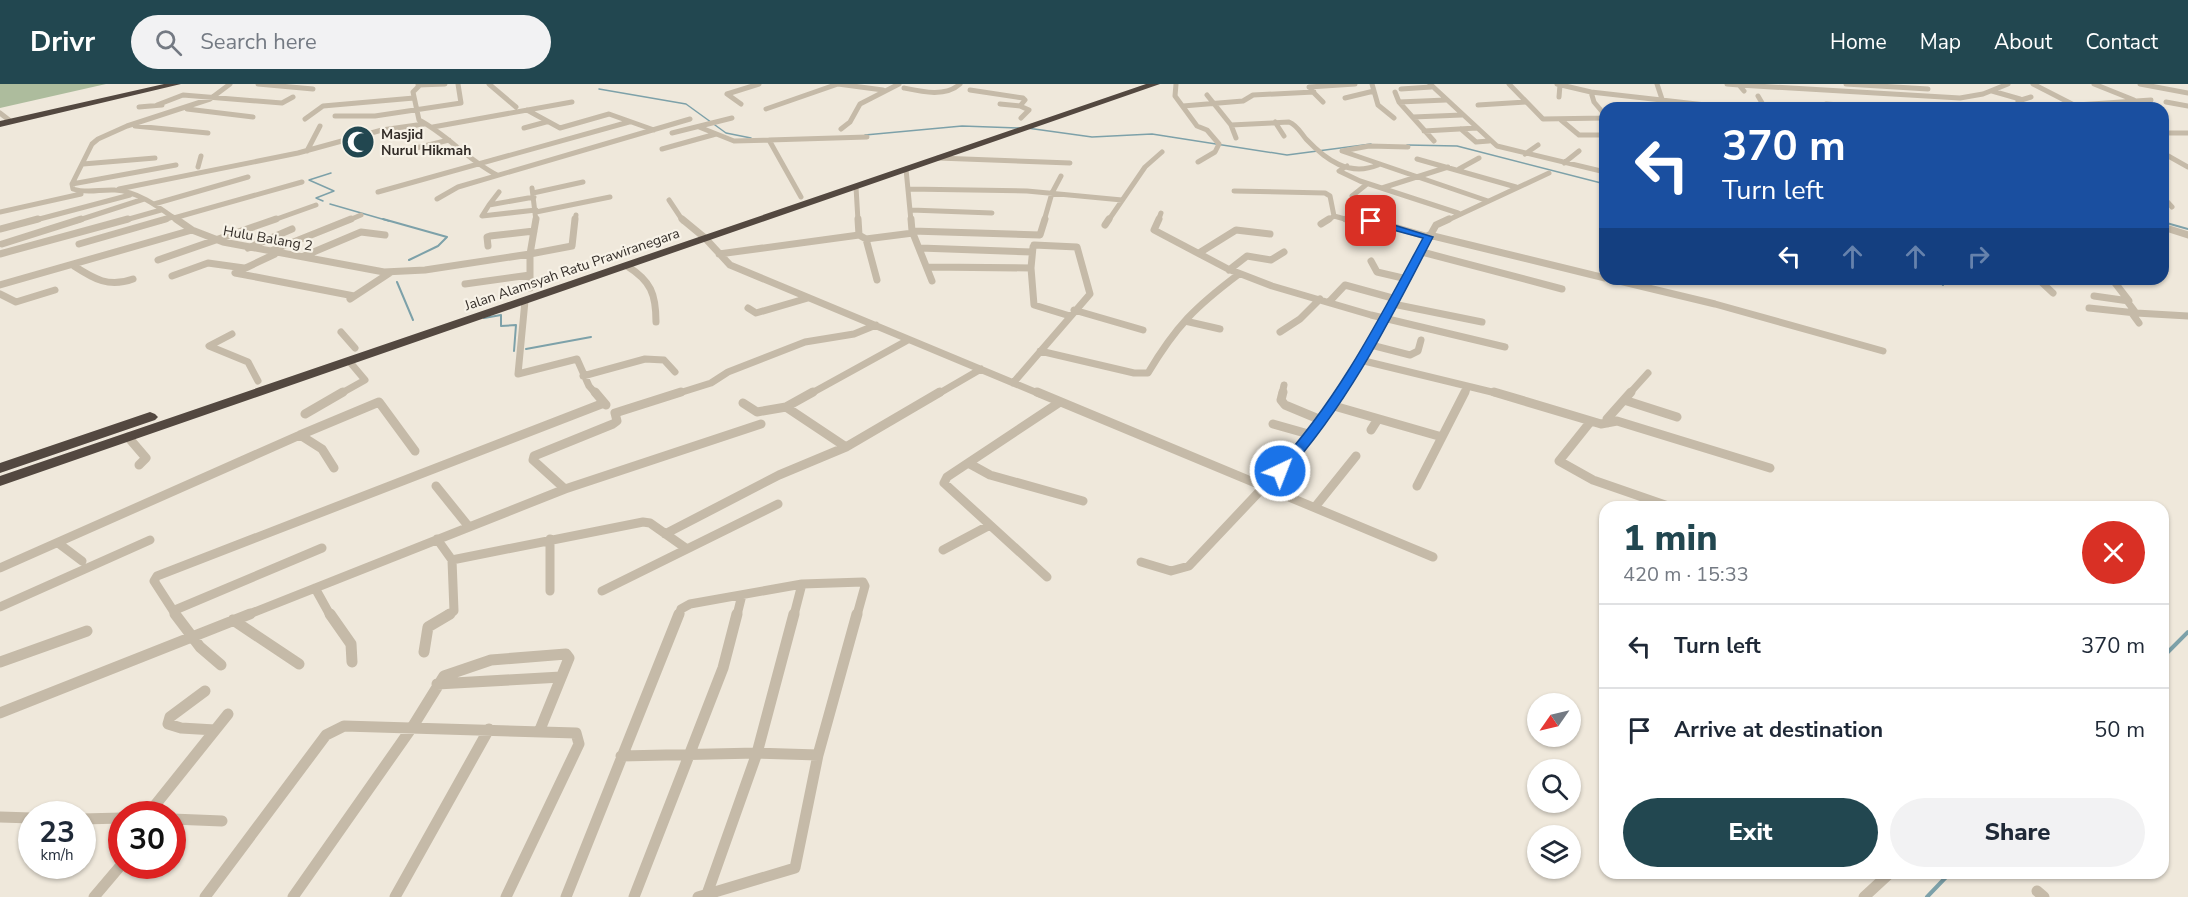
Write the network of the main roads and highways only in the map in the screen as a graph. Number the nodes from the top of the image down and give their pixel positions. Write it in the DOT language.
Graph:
graph roads {
  1 [pos="166,84"];
  2 [pos="176,84"];
  3 [pos="1136,84"];
  4 [pos="1155,84"];
  5 [pos="3,122"];
  6 [pos="1025,124"];
  7 [pos="701,235"];
  8 [pos="528,288"];
  9 [pos="0,468"];
  10 [pos="0,481"];
  1 -- 5 [label="highway"];
  2 -- 5 [label="highway"];
  3 -- 6 [label="highway, Jalan Alamsyah Ratu Prawiranegara"];
  4 -- 6 [label="highway, Jalan Alamsyah Ratu Prawiranegara"];
  6 -- 7 [label="highway, Jalan Alamsyah Ratu Prawiranegara"];
  6 -- 7 [label="highway, Jalan Alamsyah Ratu Prawiranegara"];
  7 -- 8 [label="highway, Jalan Alamsyah Ratu Prawiranegara"];
  7 -- 8 [label="highway, Jalan Alamsyah Ratu Prawiranegara"];
  8 -- 9 [label="highway, Jalan Alamsyah Ratu Prawiranegara"];
  8 -- 10 [label="highway, Jalan Alamsyah Ratu Prawiranegara"];
}
